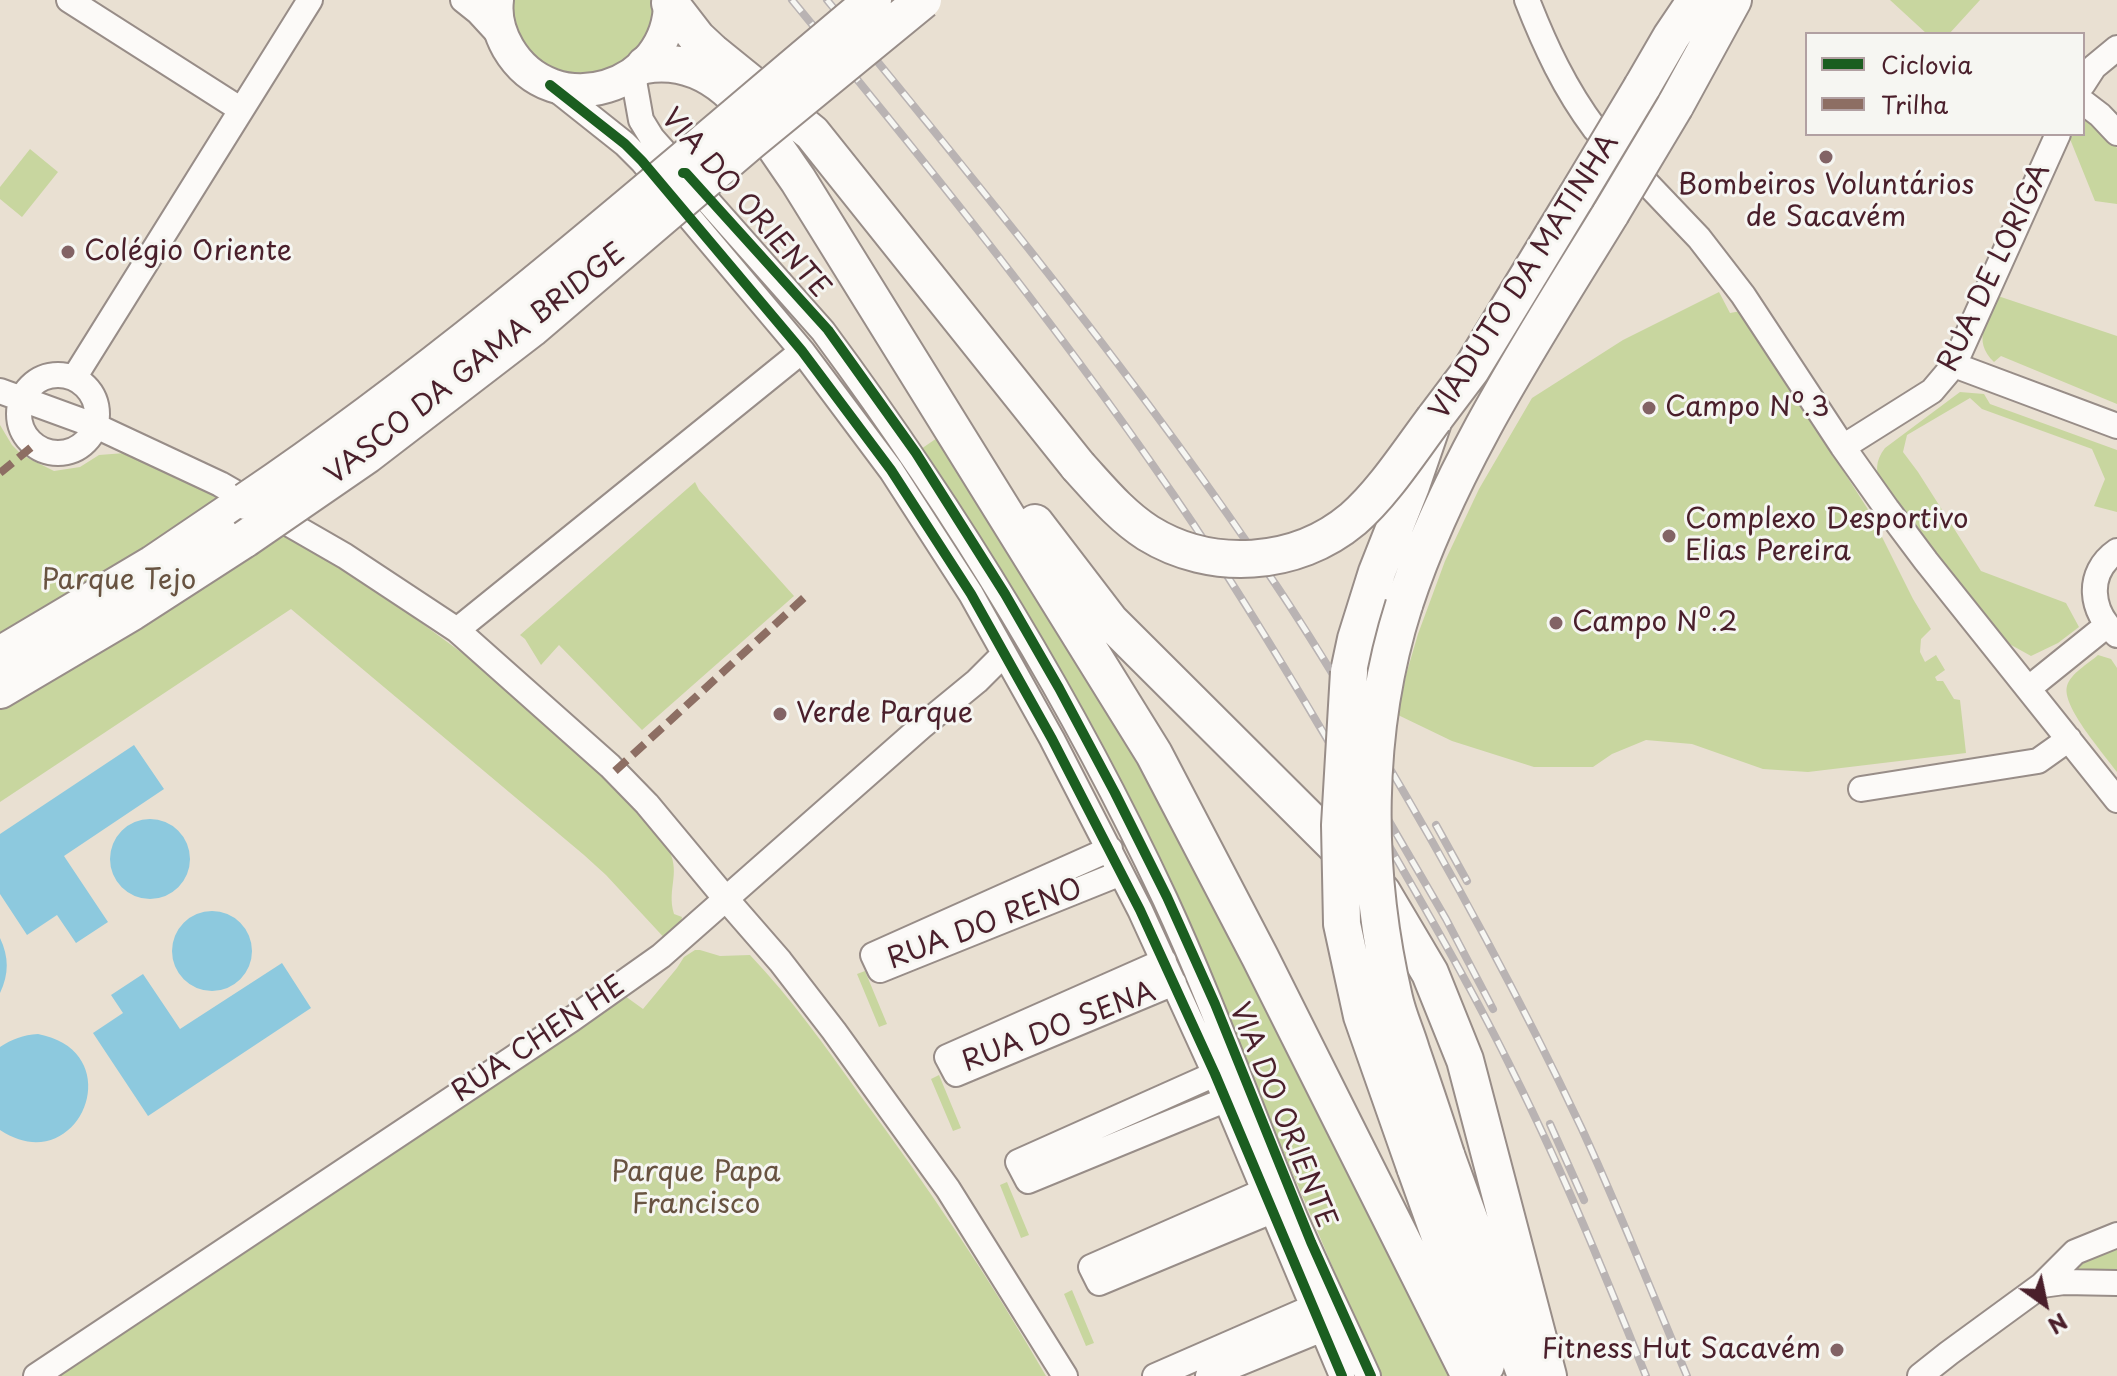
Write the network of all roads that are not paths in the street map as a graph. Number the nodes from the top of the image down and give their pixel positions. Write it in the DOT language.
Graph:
graph roads {
  1 [pos="70,0"];
  2 [pos="310,0"];
  3 [pos="463,0"];
  4 [pos="497,0"];
  5 [pos="873,0"];
  6 [pos="923,0"];
  7 [pos="1527,0"];
  8 [pos="1685,0"];
  9 [pos="1696,0"];
  10 [pos="1733,0"];
  11 [pos="670,2"];
  12 [pos="1671,37"];
  13 [pos="503,38"];
  14 [pos="2117,48"];
  15 [pos="639,70"];
  16 [pos="734,70"];
  17 [pos="2085,81"];
  18 [pos="550,85"];
  19 [pos="2085,104"];
  20 [pos="240,109"];
  21 [pos="2117,133"];
  22 [pos="2057,136"];
  23 [pos="750,249"];
  24 [pos="802,351"];
  25 [pos="1954,365"];
  26 [pos="74,378"];
  27 [pos="10,395"];
  28 [pos="1434,419"];
  29 [pos="890,424"];
  30 [pos="96,426"];
  31 [pos="2117,426"];
  32 [pos="1843,447"];
  33 [pos="2117,551"];
  34 [pos="1003,596"];
  35 [pos="457,630"];
  36 [pos="2112,631"];
  37 [pos="1004,654"];
  38 [pos="0,655"];
  39 [pos="2029,688"];
  40 [pos="1056,689"];
  41 [pos="0,690"];
  42 [pos="2069,739"];
  43 [pos="1861,789"];
  44 [pos="2117,800"];
  45 [pos="1110,849"];
  46 [pos="1121,873"];
  47 [pos="726,899"];
  48 [pos="1169,972"];
  49 [pos="1215,1074"];
  50 [pos="1225,1100"];
  51 [pos="1431,1161"];
  52 [pos="1268,1201"];
  53 [pos="2117,1235"];
  54 [pos="2117,1283"];
  55 [pos="2042,1285"];
  56 [pos="1318,1318"];
  57 [pos="36,1376"];
  58 [pos="1065,1376"];
  59 [pos="1155,1376"];
  60 [pos="1208,1376"];
  61 [pos="1342,1376"];
  62 [pos="1368,1376"];
  63 [pos="1470,1376"];
  64 [pos="1490,1376"];
  65 [pos="1526,1376"];
  66 [pos="1548,1376"];
  67 [pos="1920,1376"];
  1 -- 20 [label="street"];
  2 -- 20 [label="street"];
  3 -- 13 [label="street"];
  4 -- 13 [label="main road"];
  5 -- 38 [label="highway, VASCO DA GAMA BRIDGE, bridge"];
  6 -- 41 [label="highway, VASCO DA GAMA BRIDGE, bridge"];
  7 -- 32 [label="street"];
  8 -- 12 [label="highway"];
  9 -- 12 [label="highway"];
  10 -- 51 [label="highway, VIADUTO DA MATINHA, bridge"];
  11 -- 15 [label="main road"];
  11 -- 16 [label="highway"];
  12 -- 28 [label="highway, VIADUTO DA MATINHA, bridge"];
  13 -- 18 [label="main road"];
  14 -- 17 [label="street"];
  15 -- 18 [label="main road"];
  15 -- 23 [label="street, VIA DO ORIENTE"];
  15 -- 63 [label="highway"];
  16 -- 28 [label="highway, bridge"];
  16 -- 66 [label="highway"];
  18 -- 24 [label="street, VIA DO ORIENTE"];
  19 -- 21 [label="street"];
  20 -- 26 [label="street"];
  22 -- 25 [label="street, RUA DE LORIGA"];
  23 -- 24 [label="street"];
  23 -- 29 [label="street, VIA DO ORIENTE"];
  24 -- 29 [label="street"];
  24 -- 35 [label="street"];
  24 -- 37 [label="street, VIA DO ORIENTE"];
  25 -- 31 [label="street"];
  25 -- 32 [label="street, RUA DE LORIGA"];
  26 -- 27 [label="street"];
  26 -- 30 [label="street"];
  27 -- 30 [label="street"];
  27 -- 30 [label="street"];
  28 -- 51 [label="highway, VIADUTO DA MATINHA, bridge"];
  29 -- 34 [label="street, VIA DO ORIENTE"];
  30 -- 35 [label="street"];
  32 -- 39 [label="street"];
  33 -- 36 [label="street"];
  34 -- 37 [label="street"];
  34 -- 40 [label="street, VIA DO ORIENTE"];
  35 -- 47 [label="street"];
  36 -- 39 [label="street"];
  37 -- 40 [label="street"];
  37 -- 45 [label="street, VIA DO ORIENTE"];
  37 -- 47 [label="street, RUA CHEN HE"];
  39 -- 42 [label="street"];
  40 -- 62 [label="street, VIA DO ORIENTE"];
  42 -- 43 [label="street"];
  42 -- 44 [label="street"];
  45 -- 46 [label="street, VIA DO ORIENTE"];
  45 -- 46 [label="street, RUA DO RENO"];
  46 -- 48 [label="street, VIA DO ORIENTE"];
  47 -- 57 [label="street, RUA CHEN HE"];
  47 -- 58 [label="street"];
  48 -- 48 [label="street, RUA DO SENA"];
  48 -- 49 [label="street, VIA DO ORIENTE"];
  49 -- 50 [label="street, VIA DO ORIENTE"];
  49 -- 50 [label="street"];
  50 -- 52 [label="street, VIA DO ORIENTE"];
  51 -- 64 [label="highway"];
  51 -- 65 [label="highway"];
  52 -- 52 [label="street"];
  52 -- 56 [label="street, VIA DO ORIENTE"];
  53 -- 55 [label="street"];
  54 -- 55 [label="street"];
  55 -- 67 [label="street"];
  56 -- 59 [label="street"];
  56 -- 60 [label="street"];
  56 -- 61 [label="street, VIA DO ORIENTE"];
}
